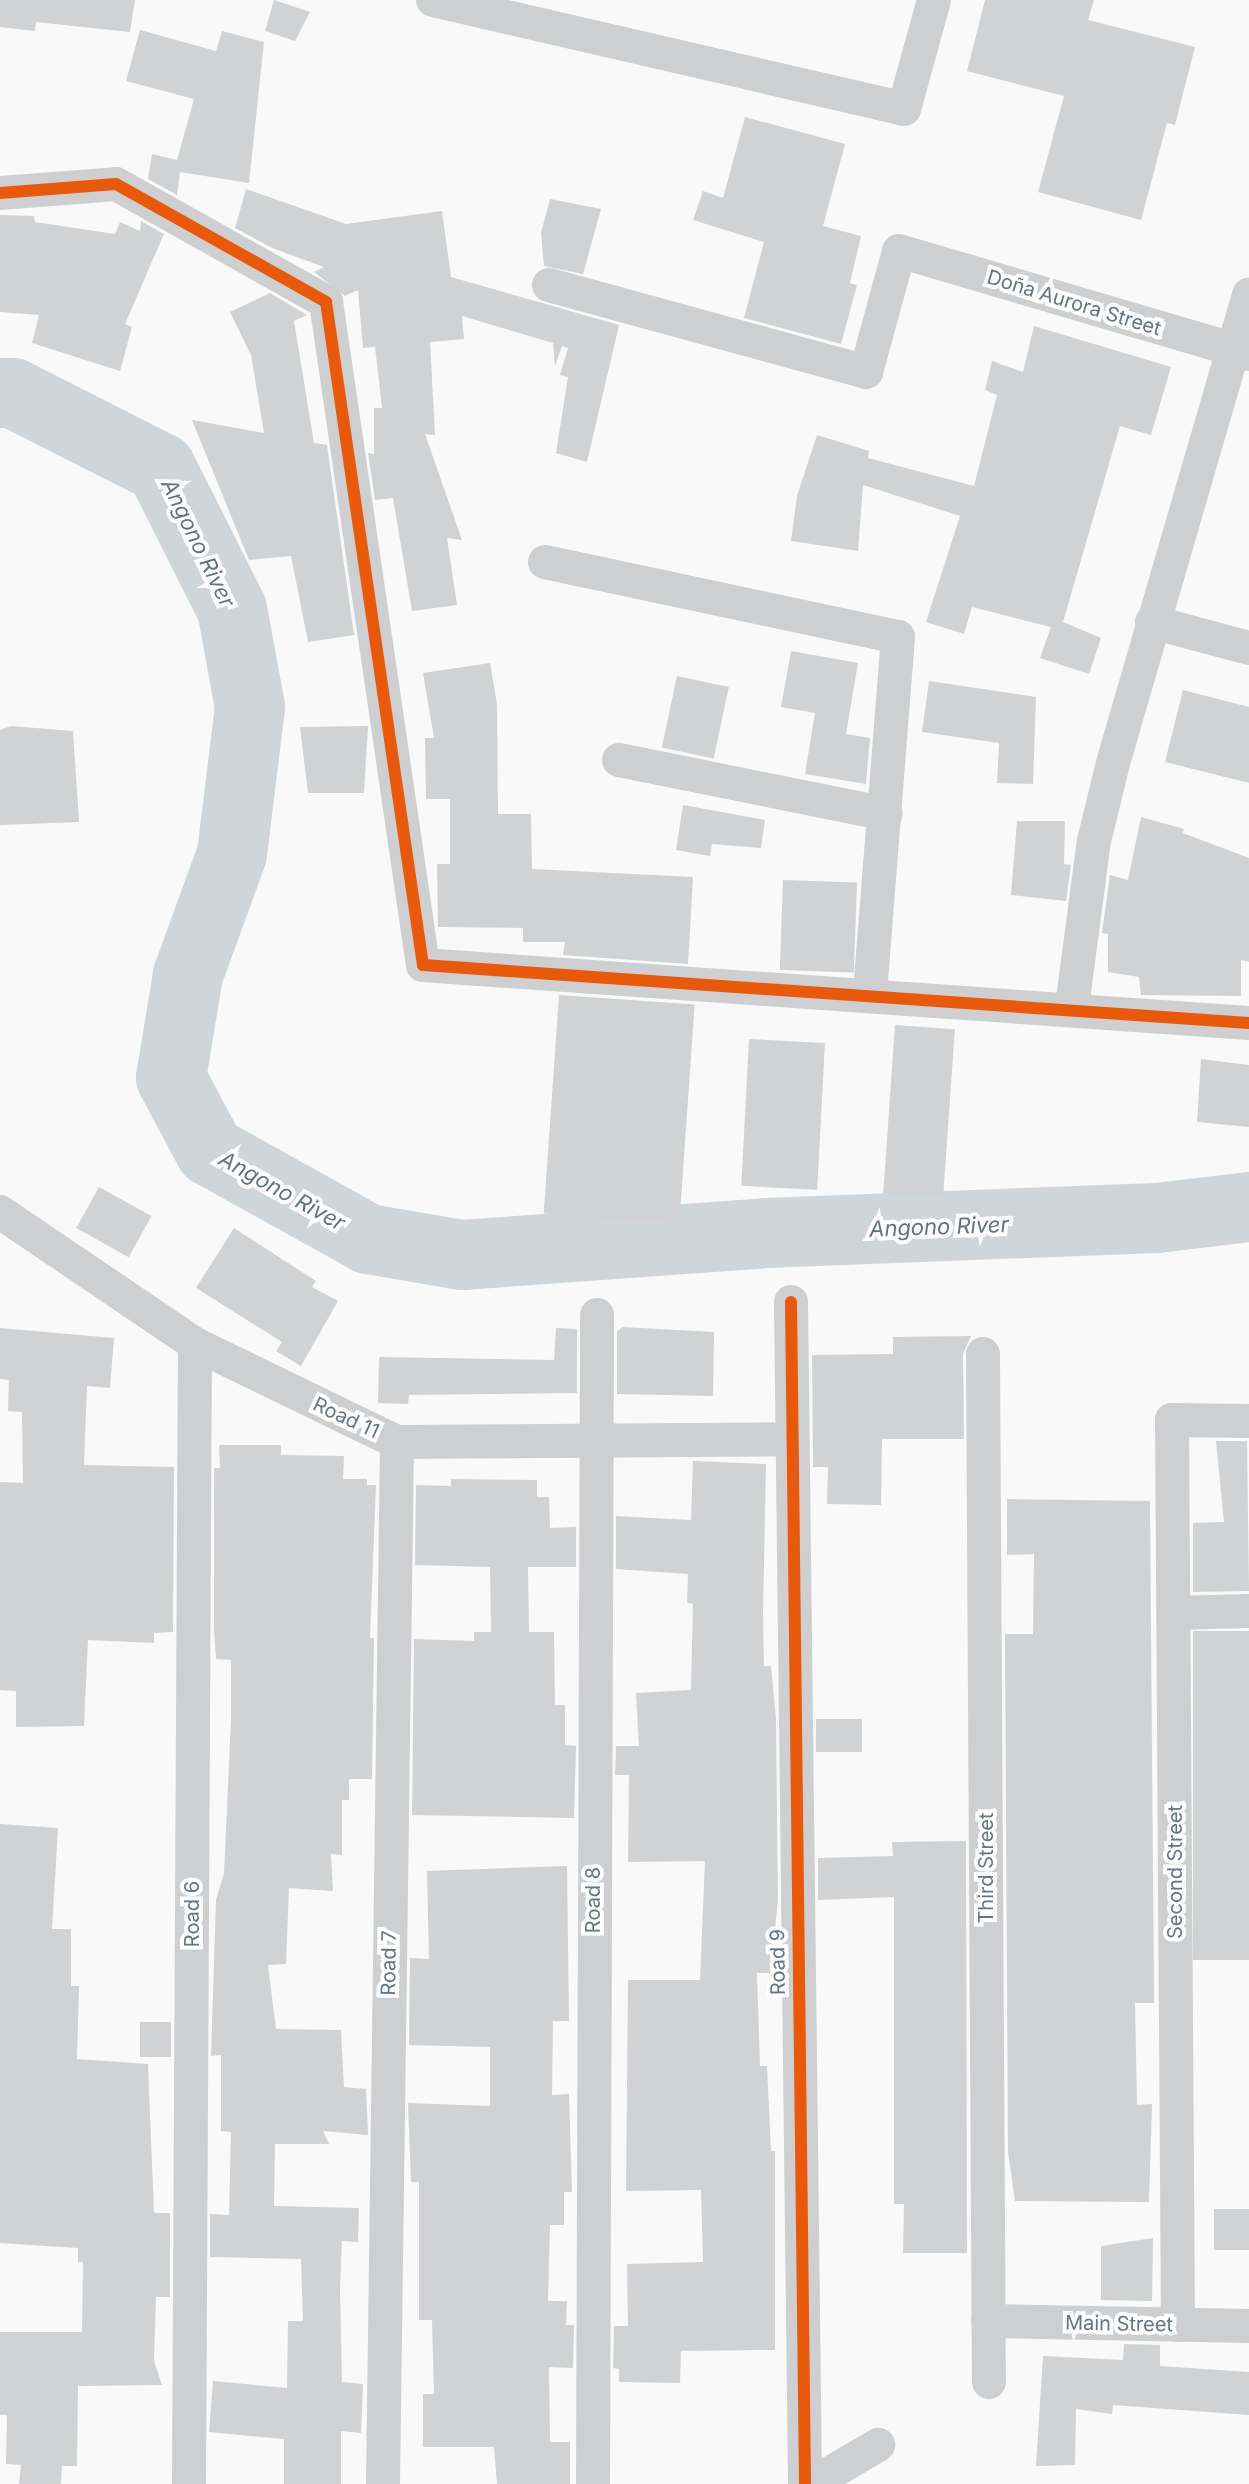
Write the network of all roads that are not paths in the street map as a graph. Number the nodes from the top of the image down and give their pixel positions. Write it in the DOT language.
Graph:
graph roads {
  1 [pos="433,0"];
  2 [pos="934,0"];
  3 [pos="0,193"];
  4 [pos="549,285"];
  5 [pos="1249,294"];
  6 [pos="1241,352"];
  7 [pos="545,562"];
  8 [pos="1152,622"];
  9 [pos="1249,648"];
  10 [pos="619,760"];
  11 [pos="886,814"];
  12 [pos="870,994"];
  13 [pos="1072,1007"];
  14 [pos="1249,1023"];
  15 [pos="0,1212"];
  16 [pos="791,1302"];
  17 [pos="597,1315"];
  18 [pos="195,1344"];
  19 [pos="983,1354"];
  20 [pos="1249,1421"];
  21 [pos="594,1439"];
  22 [pos="792,1439"];
  23 [pos="397,1442"];
  24 [pos="1249,1611"];
  25 [pos="1174,1613"];
  26 [pos="988,2321"];
  27 [pos="1178,2325"];
  28 [pos="1249,2326"];
  29 [pos="989,2382"];
  30 [pos="878,2445"];
  31 [pos="189,2484"];
  32 [pos="383,2484"];
  33 [pos="593,2484"];
  34 [pos="805,2484"];
  35 [pos="812,2484"];
  1 -- 2 [label="street"];
  3 -- 12 [label="street"];
  4 -- 6 [label="street, Doña Aurora Street"];
  5 -- 6 [label="street"];
  6 -- 8 [label="street"];
  7 -- 11 [label="street"];
  8 -- 9 [label="street"];
  8 -- 13 [label="street"];
  10 -- 11 [label="street"];
  11 -- 12 [label="street"];
  12 -- 13 [label="street"];
  13 -- 14 [label="street"];
  15 -- 18 [label="street, Road 11"];
  16 -- 22 [label="street, Road 9"];
  17 -- 21 [label="street, Road 8"];
  18 -- 23 [label="street, Road 11"];
  18 -- 31 [label="street, Road 6"];
  19 -- 26 [label="street, Third Street"];
  20 -- 25 [label="street, Second Street"];
  21 -- 22 [label="street, Road 11"];
  21 -- 23 [label="street, Road 11"];
  21 -- 33 [label="street, Road 8"];
  22 -- 34 [label="street, Road 9"];
  23 -- 32 [label="street, Road 7"];
  24 -- 25 [label="street"];
  25 -- 27 [label="street, Second Street"];
  26 -- 27 [label="street, Main Street"];
  26 -- 29 [label="street, Third Street"];
  27 -- 28 [label="street, Main Street"];
  30 -- 35 [label="street"];
}
